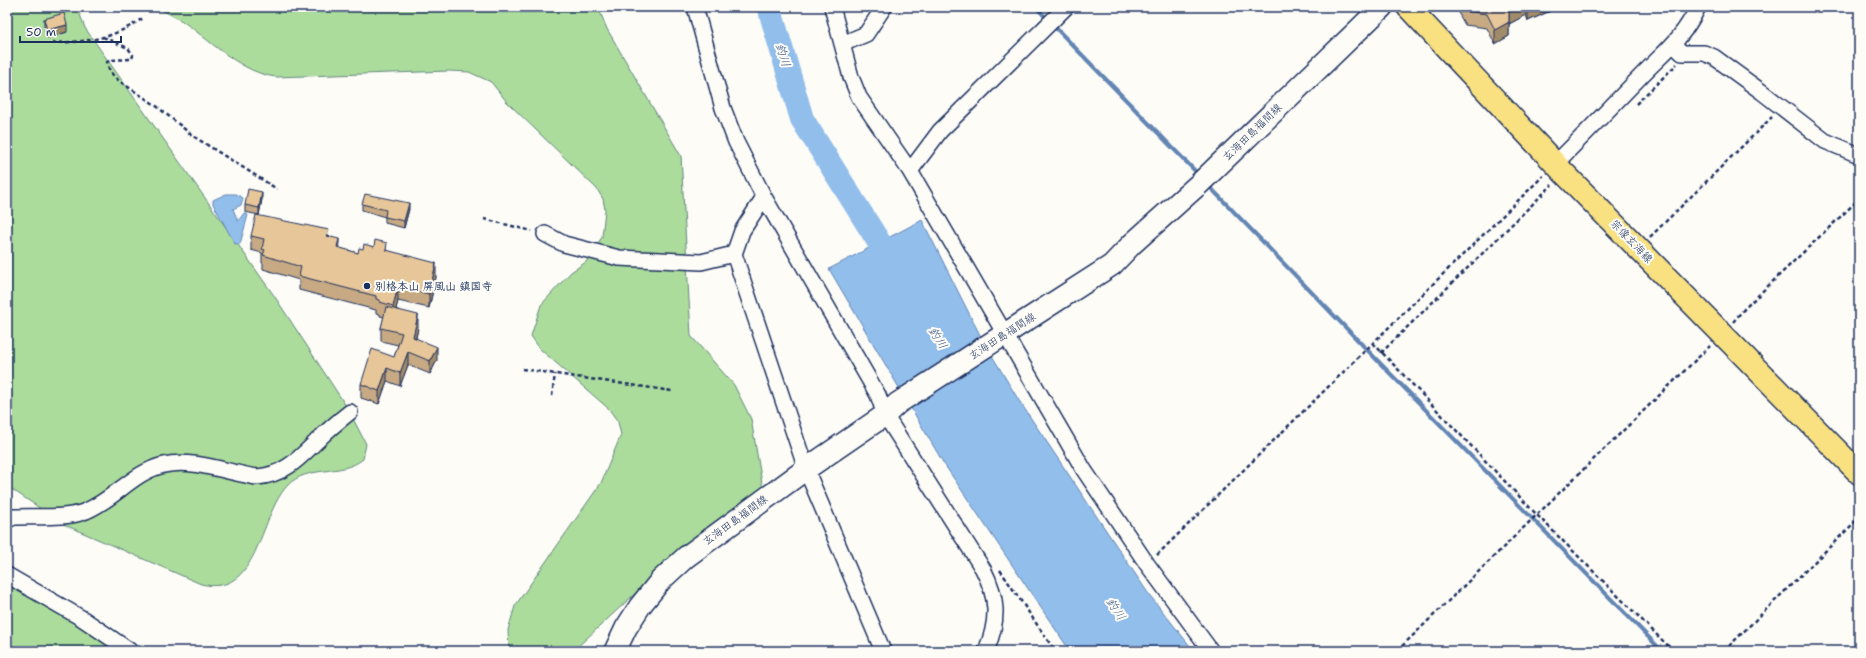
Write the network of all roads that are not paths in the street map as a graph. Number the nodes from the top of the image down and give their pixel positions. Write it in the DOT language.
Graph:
graph roads {
  1 [pos="695,7"];
  2 [pos="832,7"];
  3 [pos="884,7"];
  4 [pos="1066,7"];
  5 [pos="1382,7"];
  6 [pos="1408,7"];
  7 [pos="1698,7"];
  8 [pos="842,44"];
  9 [pos="1674,44"];
  10 [pos="1859,155"];
  11 [pos="1560,168"];
  12 [pos="910,170"];
  13 [pos="764,197"];
  14 [pos="545,234"];
  15 [pos="734,254"];
  16 [pos="998,337"];
  17 [pos="350,412"];
  18 [pos="885,415"];
  19 [pos="806,469"];
  20 [pos="1859,473"];
  21 [pos="7,520"];
  22 [pos="7,576"];
  23 [pos="130,651"];
  24 [pos="615,651"];
  25 [pos="883,651"];
  26 [pos="986,651"];
  27 [pos="1212,651"];
  1 -- 13 [label="street"];
  2 -- 8 [label="street"];
  3 -- 8 [label="street"];
  4 -- 12 [label="street"];
  5 -- 16 [label="main road, 玄海田島福間線"];
  6 -- 11 [label="main road, 宗像玄海線"];
  7 -- 9 [label="street"];
  8 -- 12 [label="street"];
  9 -- 10 [label="street"];
  9 -- 11 [label="street"];
  11 -- 20 [label="main road, 宗像玄海線"];
  12 -- 16 [label="street"];
  13 -- 15 [label="street"];
  13 -- 18 [label="street"];
  14 -- 15 [label="street"];
  15 -- 19 [label="street"];
  16 -- 18 [label="main road, 玄海田島福間線"];
  16 -- 27 [label="street"];
  17 -- 21 [label="street"];
  18 -- 19 [label="main road, 玄海田島福間線"];
  18 -- 26 [label="street"];
  19 -- 24 [label="main road, 玄海田島福間線"];
  19 -- 25 [label="street"];
  22 -- 23 [label="street"];
}
